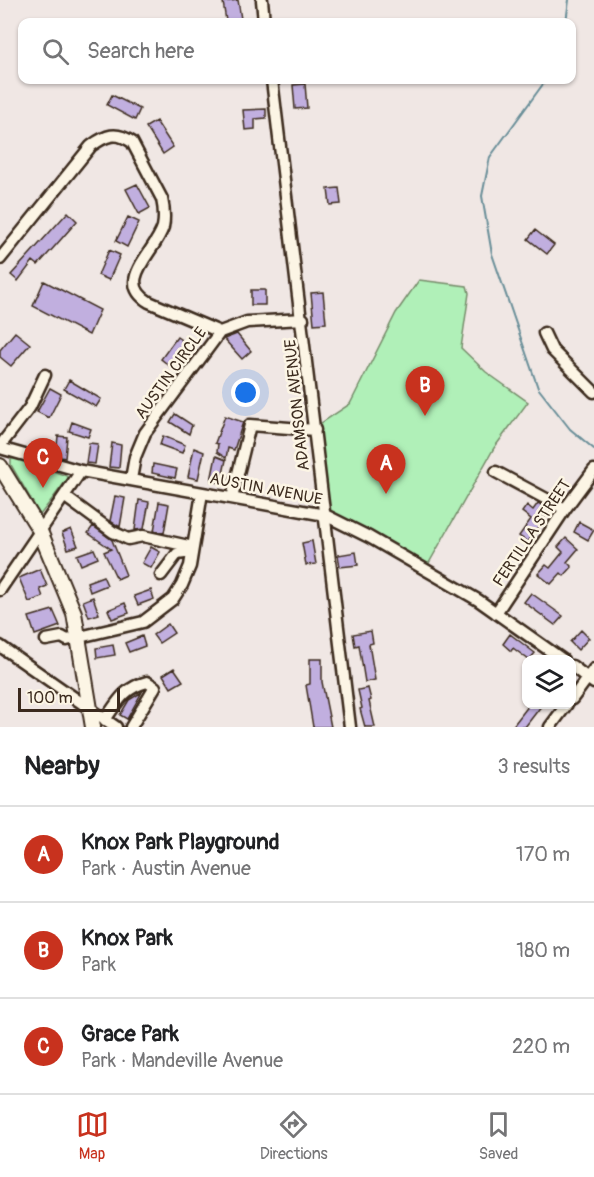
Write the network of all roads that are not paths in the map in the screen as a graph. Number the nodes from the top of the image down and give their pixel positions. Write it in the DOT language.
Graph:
graph roads {
  1 [pos="261,0"];
  2 [pos="263,18"];
  3 [pos="273,84"];
  4 [pos="0,259"];
  5 [pos="303,319"];
  6 [pos="220,332"];
  7 [pos="544,333"];
  8 [pos="45,375"];
  9 [pos="594,392"];
  10 [pos="315,430"];
  11 [pos="0,447"];
  12 [pos="0,466"];
  13 [pos="594,470"];
  14 [pos="81,471"];
  15 [pos="496,472"];
  16 [pos="131,478"];
  17 [pos="202,493"];
  18 [pos="64,496"];
  19 [pos="232,498"];
  20 [pos="565,509"];
  21 [pos="325,515"];
  22 [pos="39,530"];
  23 [pos="192,550"];
  24 [pos="161,575"];
  25 [pos="0,590"];
  26 [pos="496,612"];
  27 [pos="79,637"];
  28 [pos="46,640"];
  29 [pos="0,646"];
  30 [pos="556,655"];
  31 [pos="576,668"];
  32 [pos="592,677"];
  33 [pos="576,695"];
  34 [pos="564,709"];
  35 [pos="90,710"];
  36 [pos="105,720"];
  37 [pos="93,727"];
  38 [pos="116,727"];
  39 [pos="130,727"];
  40 [pos="350,727"];
  41 [pos="550,727"];
  1 -- 2 [label="street"];
  3 -- 5 [label="street, ADAMSON AVENUE"];
  4 -- 6 [label="street"];
  5 -- 6 [label="street, AUSTIN CIRCLE"];
  5 -- 10 [label="street, ADAMSON AVENUE"];
  6 -- 16 [label="street, AUSTIN CIRCLE"];
  7 -- 9 [label="street"];
  8 -- 11 [label="street"];
  10 -- 19 [label="street"];
  10 -- 21 [label="street, ADAMSON AVENUE"];
  11 -- 14 [label="street, AUSTIN AVENUE"];
  12 -- 22 [label="main road"];
  13 -- 20 [label="street, FERTILLA STREET"];
  14 -- 16 [label="street, AUSTIN AVENUE"];
  14 -- 18 [label="street"];
  15 -- 20 [label="street"];
  16 -- 17 [label="street, AUSTIN AVENUE"];
  17 -- 19 [label="street, AUSTIN AVENUE"];
  17 -- 23 [label="street"];
  18 -- 22 [label="street"];
  18 -- 23 [label="street"];
  19 -- 21 [label="street, AUSTIN AVENUE"];
  20 -- 26 [label="street, FERTILLA STREET"];
  21 -- 26 [label="street, AUSTIN AVENUE"];
  21 -- 40 [label="street, ADAMSON AVENUE"];
  22 -- 25 [label="street"];
  22 -- 27 [label="main road"];
  23 -- 24 [label="street"];
  23 -- 27 [label="street"];
  26 -- 30 [label="street, AUSTIN AVENUE"];
  27 -- 28 [label="street"];
  27 -- 35 [label="main road"];
  29 -- 35 [label="street"];
  31 -- 32 [label="street"];
  32 -- 33 [label="street"];
  34 -- 41 [label="street"];
  35 -- 36 [label="street"];
  35 -- 37 [label="main road"];
  36 -- 38 [label="street"];
  36 -- 39 [label="street"];
}
